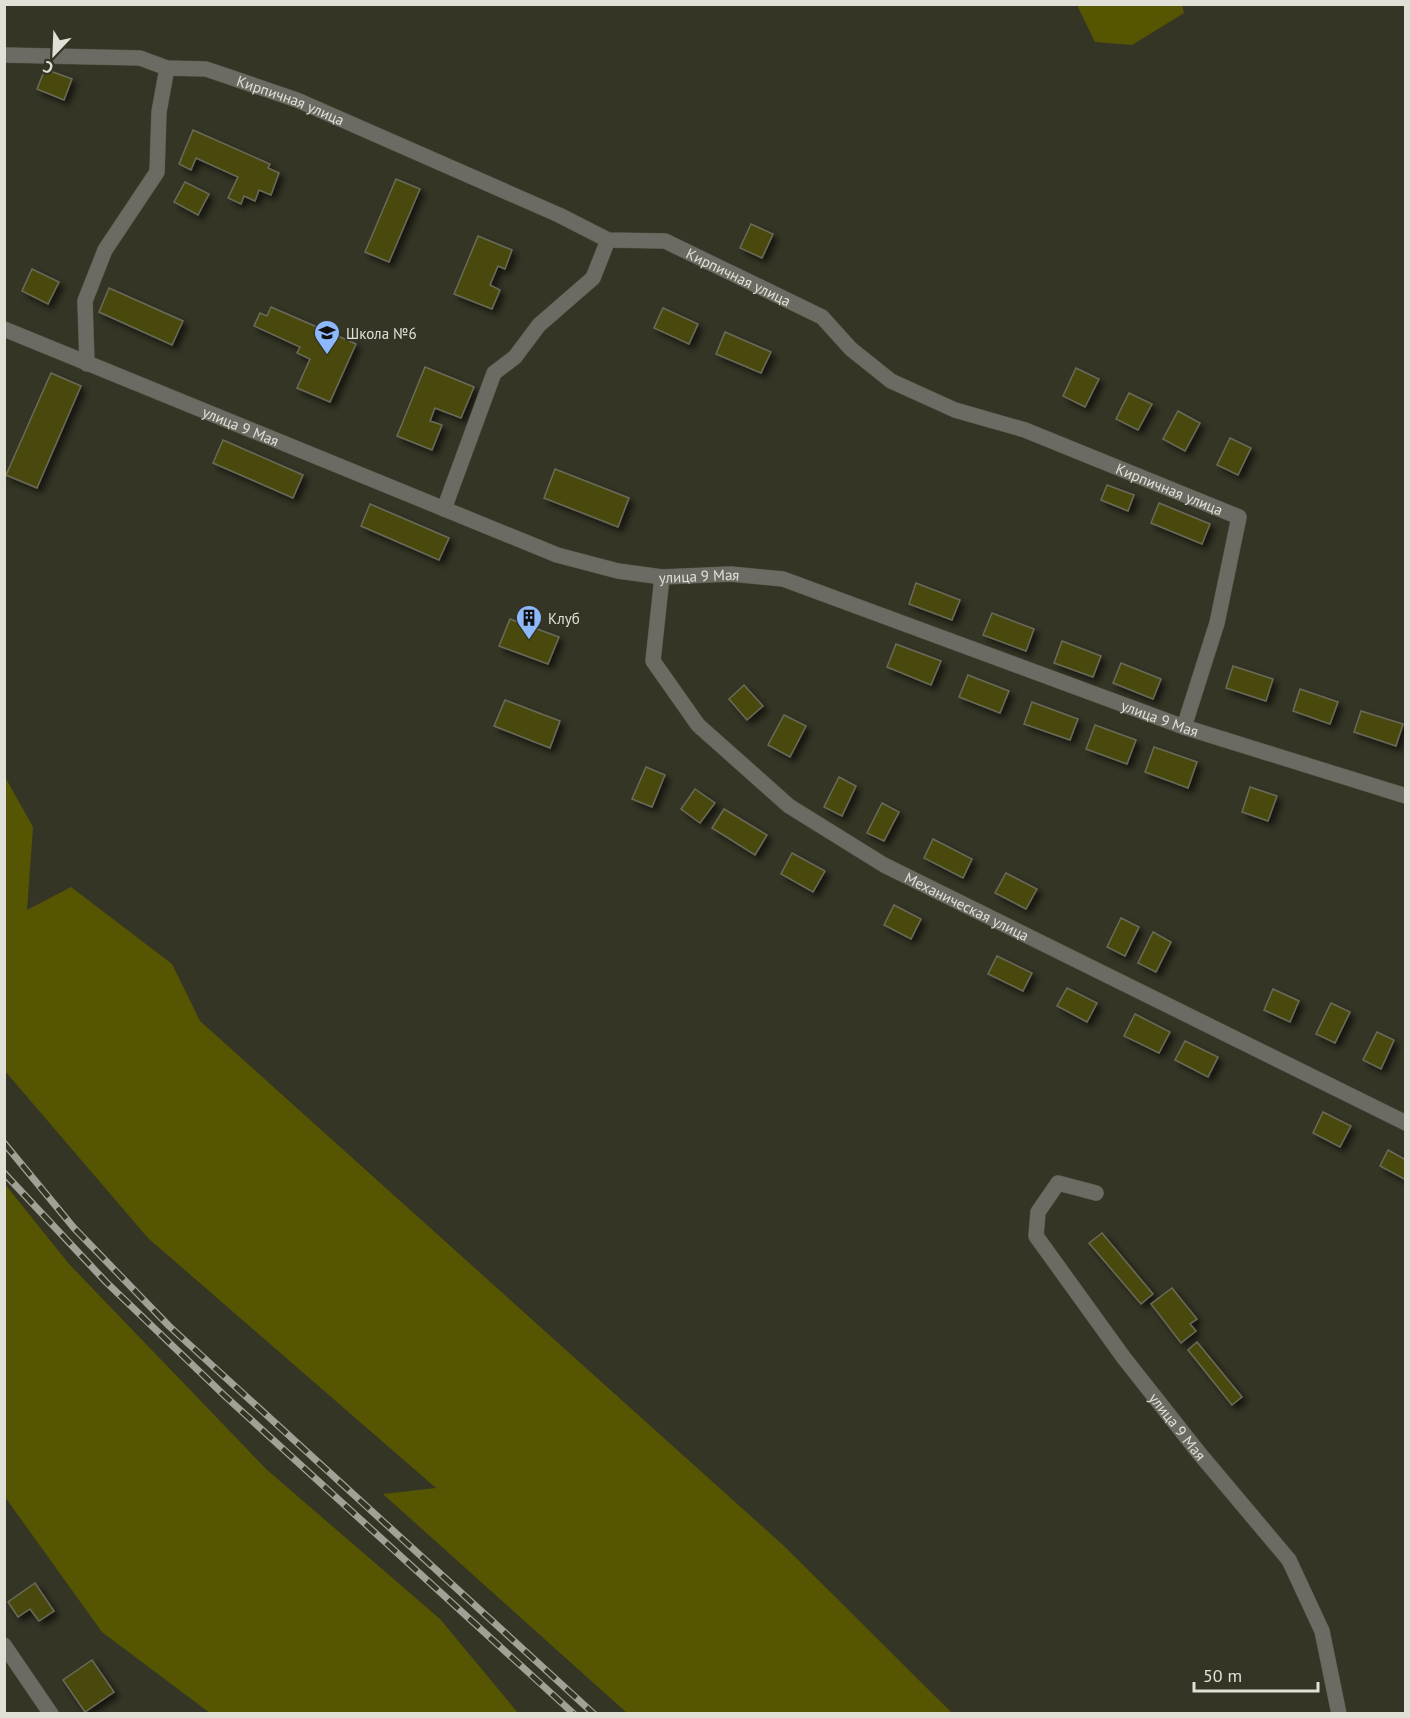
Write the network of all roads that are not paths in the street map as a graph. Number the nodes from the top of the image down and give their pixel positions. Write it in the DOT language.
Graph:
graph roads {
  1 [pos="4,55"];
  2 [pos="167,68"];
  3 [pos="608,240"];
  4 [pos="4,328"];
  5 [pos="87,363"];
  6 [pos="444,509"];
  7 [pos="662,577"];
  8 [pos="1184,727"];
  9 [pos="1406,796"];
  10 [pos="1406,1123"];
  11 [pos="1096,1193"];
  12 [pos="4,1645"];
  13 [pos="51,1713"];
  14 [pos="1339,1713"];
  1 -- 2 [label="street, Кирпичная улица"];
  2 -- 3 [label="street, Кирпичная улица"];
  2 -- 5 [label="street"];
  3 -- 6 [label="street"];
  3 -- 8 [label="street, Кирпичная улица"];
  4 -- 5 [label="street, улица 9 Мая"];
  5 -- 6 [label="street, улица 9 Мая"];
  6 -- 7 [label="street, улица 9 Мая"];
  7 -- 8 [label="street, улица 9 Мая"];
  7 -- 10 [label="street, Механическая улица"];
  8 -- 9 [label="street, улица 9 Мая"];
  11 -- 14 [label="street, улица 9 Мая"];
  12 -- 13 [label="street"];
}
